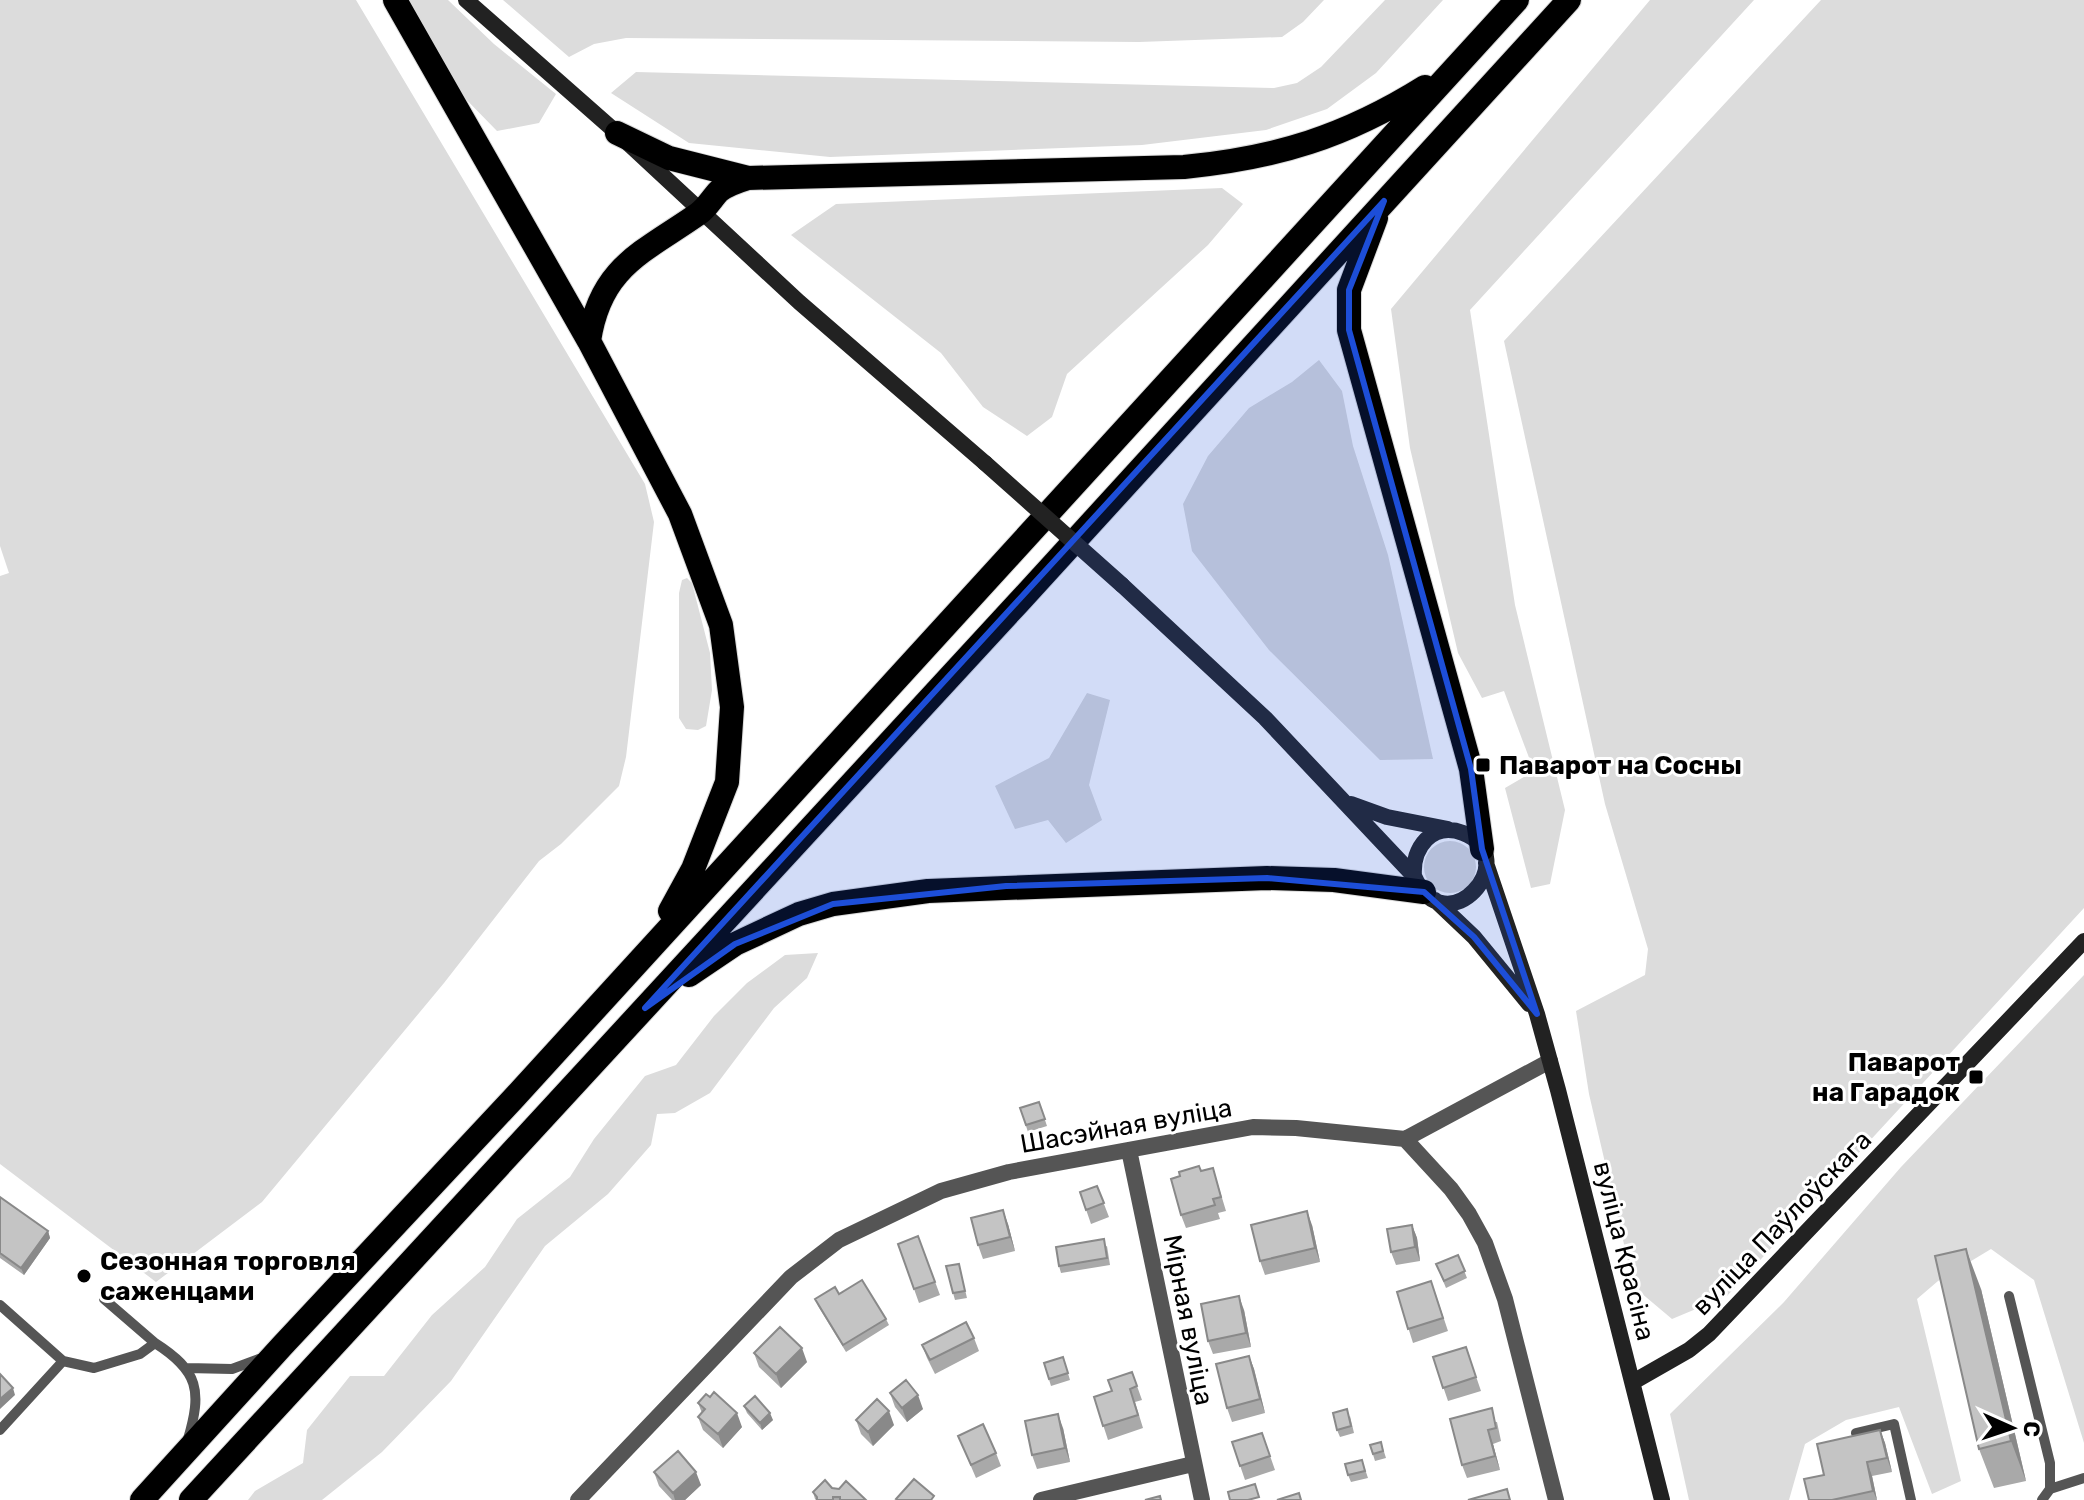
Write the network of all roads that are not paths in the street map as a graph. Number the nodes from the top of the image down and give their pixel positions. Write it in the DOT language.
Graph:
graph roads {
  1 [pos="395,0"];
  2 [pos="466,0"];
  3 [pos="1517,0"];
  4 [pos="1569,0"];
  5 [pos="1451,71"];
  6 [pos="617,133"];
  7 [pos="748,178"];
  8 [pos="1384,201"];
  9 [pos="701,212"];
  10 [pos="589,341"];
  11 [pos="1346,801"];
  12 [pos="1452,830"];
  13 [pos="1484,856"];
  14 [pos="1424,889"];
  15 [pos="2084,941"];
  16 [pos="651,945"];
  17 [pos="645,1008"];
  18 [pos="1537,1014"];
  19 [pos="1550,1061"];
  20 [pos="1405,1139"];
  21 [pos="1129,1150"];
  22 [pos="2009,1296"];
  23 [pos="104,1299"];
  24 [pos="0,1305"];
  25 [pos="155,1343"];
  26 [pos="282,1346"];
  27 [pos="63,1361"];
  28 [pos="187,1368"];
  29 [pos="1633,1382"];
  30 [pos="0,1430"];
  31 [pos="1856,1433"];
  32 [pos="180,1458"];
  33 [pos="1193,1464"];
  34 [pos="2084,1478"];
  35 [pos="2050,1489"];
  36 [pos="142,1500"];
  37 [pos="191,1500"];
  38 [pos="578,1500"];
  39 [pos="1041,1500"];
  40 [pos="1202,1500"];
  41 [pos="1556,1500"];
  42 [pos="1662,1500"];
  43 [pos="1911,1500"];
  44 [pos="2042,1500"];
  1 -- 10 [label="highway"];
  2 -- 6 [label="main road, вуліца Красіна"];
  3 -- 5 [label="highway"];
  4 -- 8 [label="highway"];
  5 -- 7 [label="highway"];
  5 -- 16 [label="highway"];
  6 -- 7 [label="highway"];
  6 -- 9 [label="main road, вуліца Красіна"];
  7 -- 9 [label="highway"];
  8 -- 13 [label="highway"];
  8 -- 17 [label="highway"];
  9 -- 10 [label="highway"];
  9 -- 11 [label="main road, вуліца Красіна, bridge"];
  10 -- 16 [label="highway"];
  11 -- 12 [label="main road"];
  11 -- 14 [label="main road, вуліца Красіна"];
  12 -- 13 [label="main road"];
  12 -- 14 [label="main road"];
  13 -- 14 [label="main road"];
  13 -- 18 [label="main road, вуліца Красіна"];
  14 -- 17 [label="highway"];
  14 -- 18 [label="main road, вуліца Красіна"];
  15 -- 29 [label="main road, вуліца Паўлоўскага"];
  16 -- 26 [label="highway"];
  17 -- 37 [label="highway"];
  18 -- 19 [label="main road, вуліца Красіна"];
  19 -- 20 [label="street"];
  19 -- 29 [label="main road, вуліца Красіна"];
  20 -- 21 [label="street, Шасэйная вуліца"];
  20 -- 41 [label="street"];
  21 -- 33 [label="street, Мірная вуліца"];
  21 -- 38 [label="street, Шасэйная вуліца"];
  22 -- 35 [label="lane"];
  23 -- 25 [label="lane"];
  24 -- 27 [label="lane"];
  25 -- 27 [label="lane"];
  25 -- 28 [label="lane"];
  26 -- 28 [label="lane"];
  26 -- 32 [label="highway"];
  27 -- 30 [label="lane"];
  28 -- 32 [label="lane"];
  29 -- 42 [label="main road, вуліца Красіна"];
  31 -- 43 [label="lane"];
  32 -- 36 [label="highway"];
  33 -- 39 [label="street"];
  33 -- 40 [label="street, Мірная вуліца"];
  34 -- 35 [label="lane"];
  35 -- 44 [label="lane"];
}
